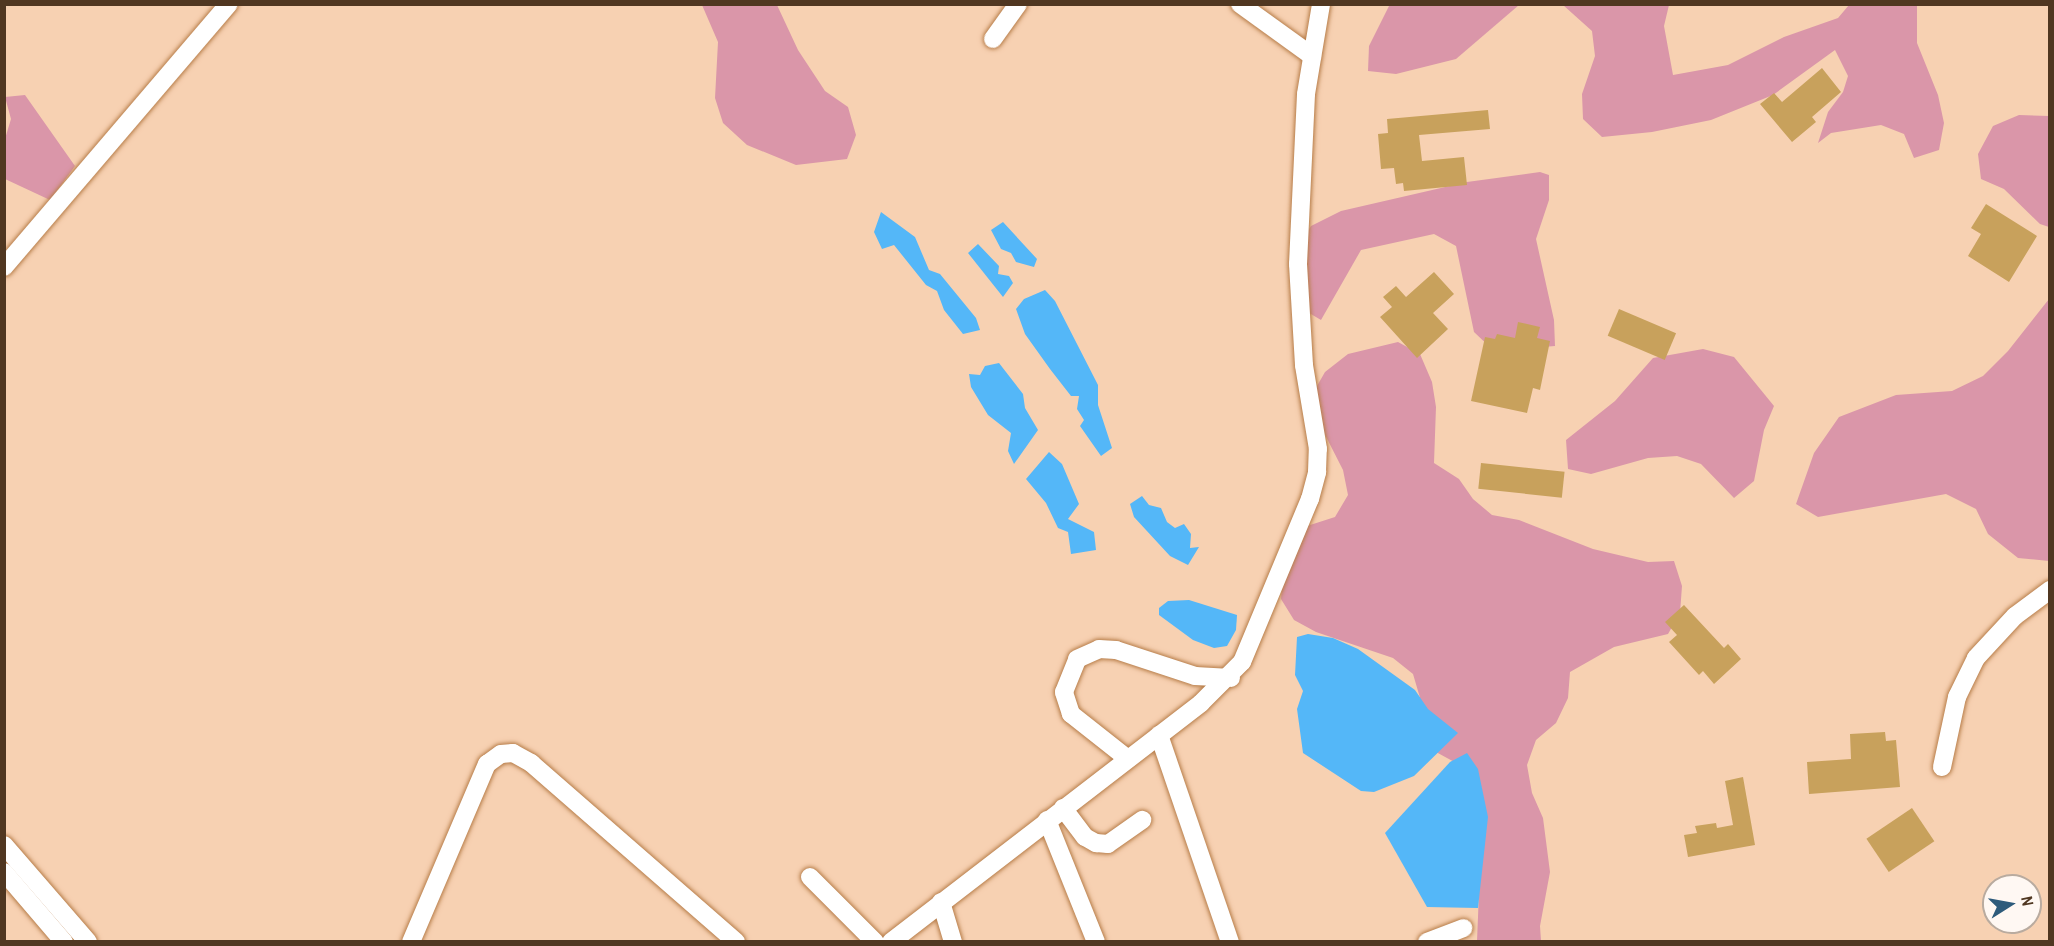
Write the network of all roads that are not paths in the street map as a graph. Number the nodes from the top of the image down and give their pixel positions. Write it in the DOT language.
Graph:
graph roads {
  1 [pos="229,4"];
  2 [pos="1018,4"];
  3 [pos="1240,4"];
  4 [pos="1321,4"];
  5 [pos="993,39"];
  6 [pos="1312,56"];
  7 [pos="4,267"];
  8 [pos="2049,590"];
  9 [pos="1231,678"];
  10 [pos="1159,735"];
  11 [pos="1128,759"];
  12 [pos="1942,767"];
  13 [pos="1064,808"];
  14 [pos="1047,820"];
  15 [pos="1142,820"];
  16 [pos="4,845"];
  17 [pos="4,872"];
  18 [pos="810,877"];
  19 [pos="940,902"];
  20 [pos="1463,928"];
  21 [pos="64,942"];
  22 [pos="88,942"];
  23 [pos="411,942"];
  24 [pos="736,942"];
  25 [pos="875,942"];
  26 [pos="891,942"];
  27 [pos="953,942"];
  28 [pos="1096,942"];
  29 [pos="1230,942"];
  30 [pos="1427,942"];
  1 -- 7 [label="street"];
  2 -- 5 [label="street"];
  3 -- 6 [label="street"];
  4 -- 6 [label="street"];
  6 -- 9 [label="street"];
  8 -- 12 [label="street"];
  9 -- 10 [label="street"];
  9 -- 11 [label="street"];
  10 -- 11 [label="street"];
  10 -- 29 [label="street"];
  11 -- 13 [label="street"];
  13 -- 14 [label="street"];
  13 -- 15 [label="street"];
  14 -- 19 [label="street"];
  14 -- 28 [label="street"];
  16 -- 22 [label="street"];
  17 -- 21 [label="street"];
  18 -- 25 [label="street"];
  19 -- 26 [label="street"];
  19 -- 27 [label="street"];
  20 -- 30 [label="street"];
  23 -- 24 [label="street"];
}
